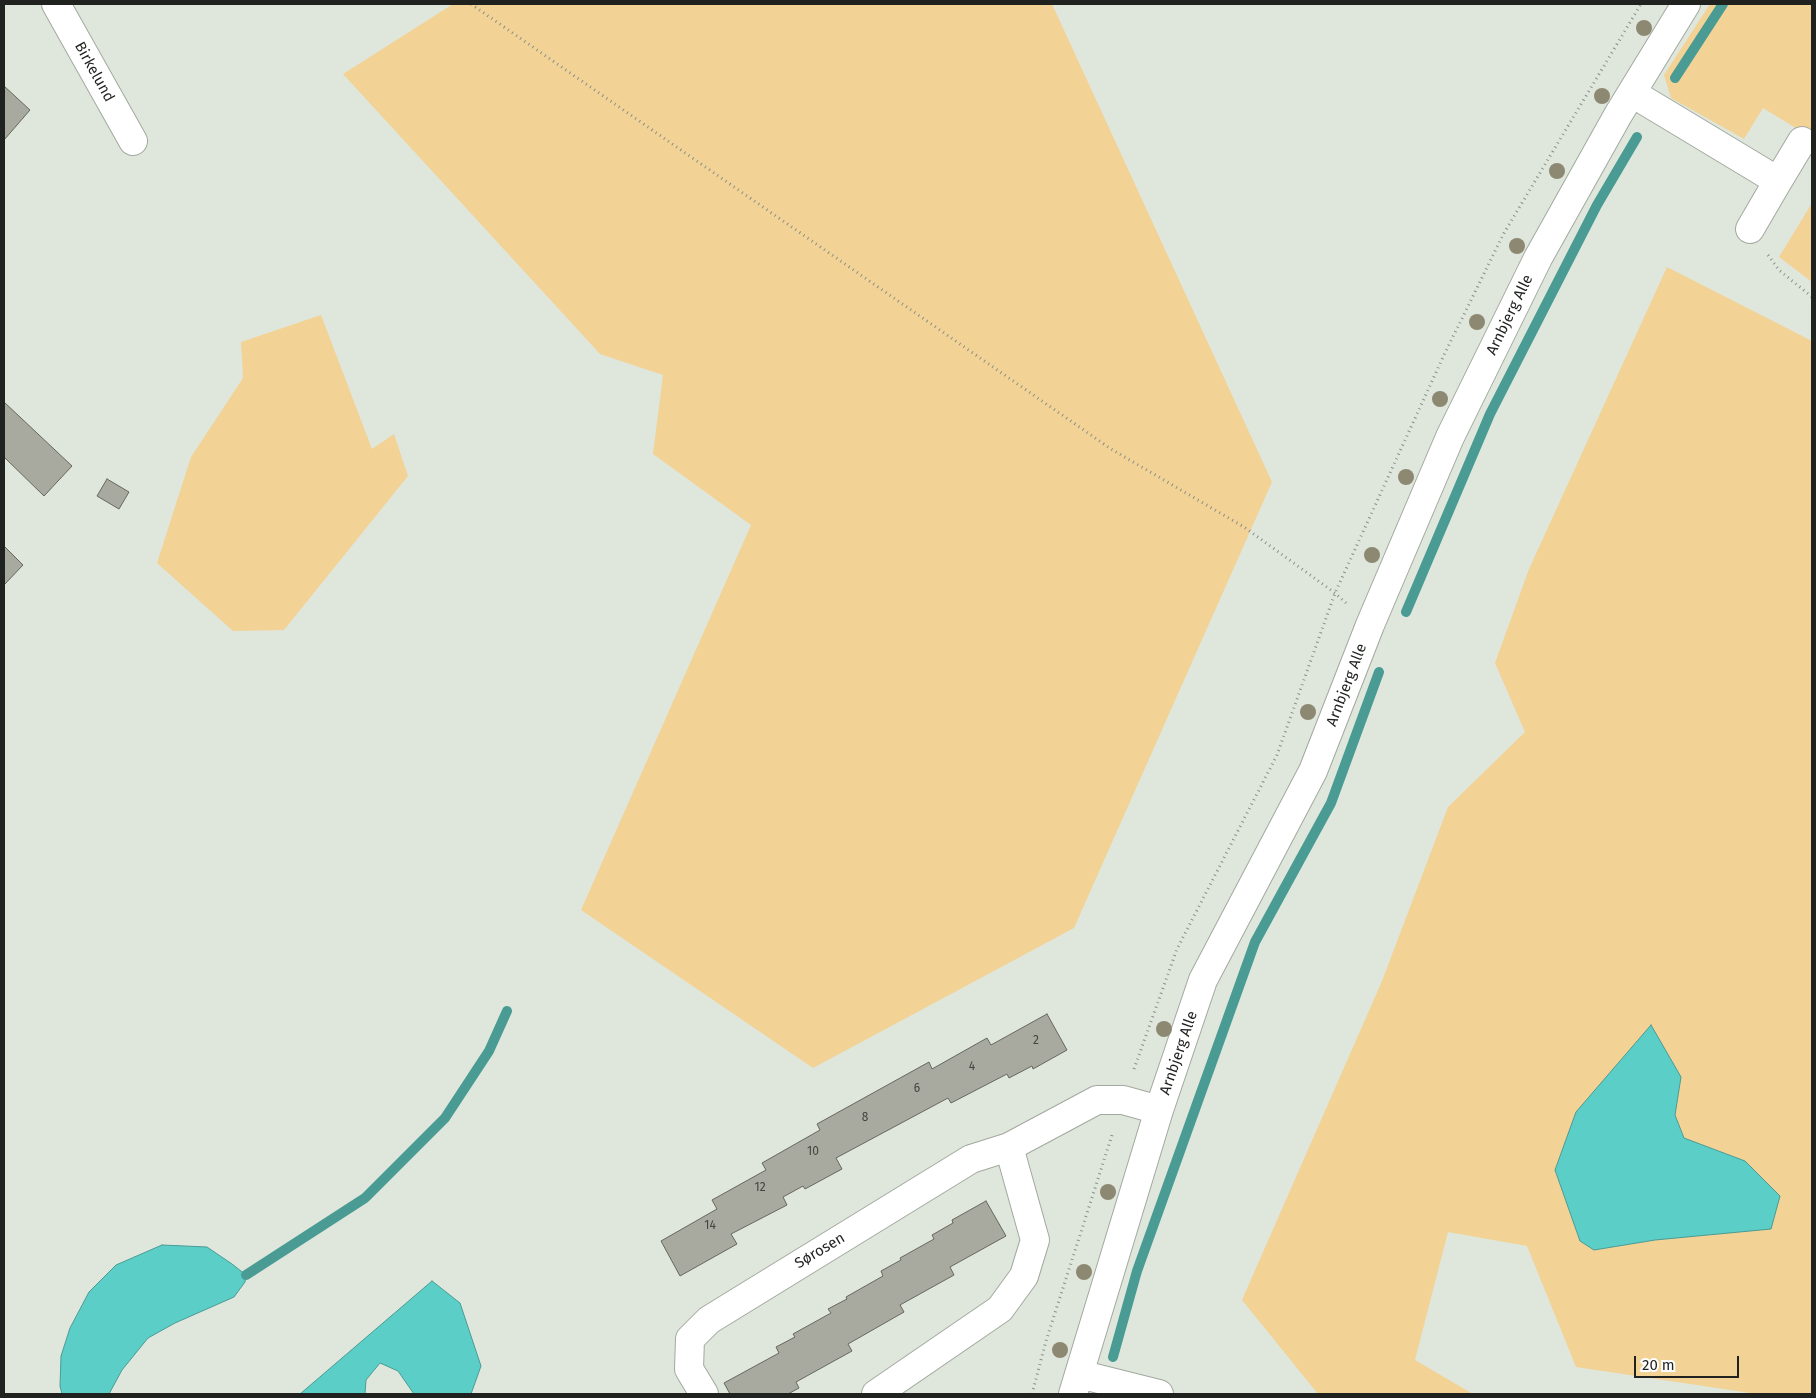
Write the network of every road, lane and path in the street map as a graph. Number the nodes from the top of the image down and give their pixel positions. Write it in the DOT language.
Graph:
graph roads {
  1 [pos="56,4"];
  2 [pos="471,4"];
  3 [pos="1641,4"];
  4 [pos="1686,4"];
  5 [pos="1632,93"];
  6 [pos="132,141"];
  7 [pos="1802,141"];
  8 [pos="1778,181"];
  9 [pos="1750,229"];
  10 [pos="1812,297"];
  11 [pos="1335,593"];
  12 [pos="1370,625"];
  13 [pos="1123,1100"];
  14 [pos="1159,1110"];
  15 [pos="1009,1147"];
  16 [pos="1076,1384"];
  17 [pos="704,1394"];
  18 [pos="876,1394"];
  19 [pos="1032,1394"];
  20 [pos="1159,1394"];
  1 -- 6 [label="street, Birkelund"];
  2 -- 11 [label="path"];
  3 -- 11 [label="path"];
  4 -- 5 [label="street, Arnbjerg Alle"];
  5 -- 8 [label="street"];
  5 -- 12 [label="street, Arnbjerg Alle"];
  7 -- 8 [label="street"];
  8 -- 9 [label="street"];
  9 -- 10 [label="path"];
  11 -- 12 [label="path"];
  11 -- 13 [label="path"];
  12 -- 14 [label="street, Arnbjerg Alle"];
  13 -- 14 [label="street, Sørosen"];
  13 -- 15 [label="street, Sørosen"];
  13 -- 19 [label="path"];
  14 -- 16 [label="street, Arnbjerg Alle"];
  15 -- 17 [label="street, Sørosen"];
  15 -- 18 [label="street"];
  16 -- 20 [label="street"];
}
